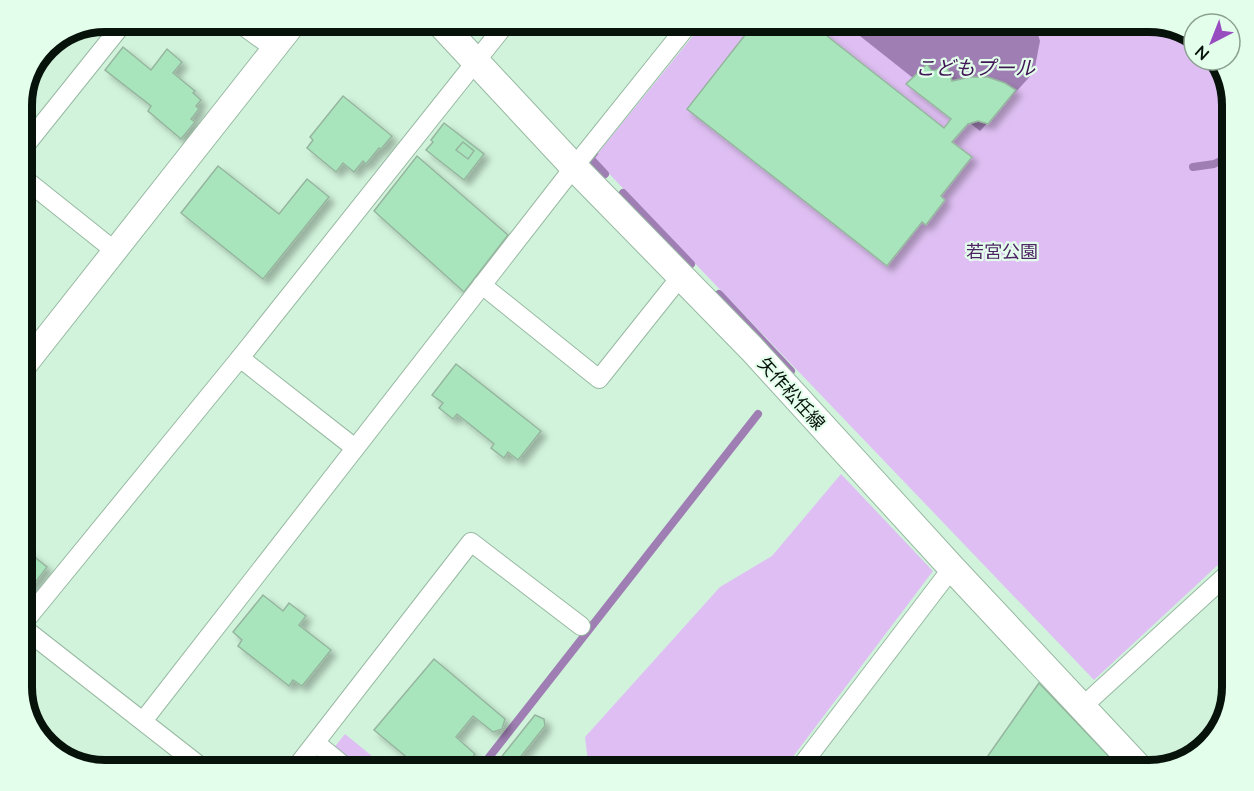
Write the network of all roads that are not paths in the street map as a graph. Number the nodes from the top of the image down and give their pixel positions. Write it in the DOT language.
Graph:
graph roads {
  1 [pos="117,31"];
  2 [pos="250,31"];
  3 [pos="288,31"];
  4 [pos="448,31"];
  5 [pos="500,31"];
  6 [pos="683,31"];
  7 [pos="275,49"];
  8 [pos="477,61"];
  9 [pos="32,137"];
  10 [pos="574,167"];
  11 [pos="32,185"];
  12 [pos="115,251"];
  13 [pos="681,276"];
  14 [pos="482,285"];
  15 [pos="32,356"];
  16 [pos="240,358"];
  17 [pos="355,448"];
  18 [pos="952,568"];
  19 [pos="1222,583"];
  20 [pos="32,613"];
  21 [pos="581,626"];
  22 [pos="32,635"];
  23 [pos="1082,706"];
  24 [pos="142,721"];
  25 [pos="316,743"];
  26 [pos="192,760"];
  27 [pos="302,760"];
  28 [pos="337,760"];
  29 [pos="806,760"];
  30 [pos="1132,760"];
  1 -- 9 [label="street"];
  2 -- 7 [label="street"];
  3 -- 7 [label="street"];
  4 -- 8 [label="main road, 矢作松任線"];
  5 -- 8 [label="street"];
  6 -- 10 [label="street"];
  7 -- 12 [label="street"];
  8 -- 10 [label="main road, 矢作松任線"];
  8 -- 16 [label="street"];
  10 -- 13 [label="main road, 矢作松任線"];
  10 -- 14 [label="street"];
  11 -- 12 [label="street"];
  12 -- 15 [label="street"];
  13 -- 14 [label="street"];
  13 -- 18 [label="main road, 矢作松任線"];
  14 -- 17 [label="street"];
  16 -- 17 [label="street"];
  16 -- 20 [label="street"];
  17 -- 24 [label="street"];
  18 -- 23 [label="main road, 矢作松任線"];
  18 -- 29 [label="street"];
  19 -- 23 [label="street"];
  21 -- 25 [label="street"];
  22 -- 24 [label="street"];
  23 -- 30 [label="main road, 矢作松任線"];
  24 -- 26 [label="street"];
  25 -- 27 [label="street"];
  25 -- 28 [label="street"];
}
